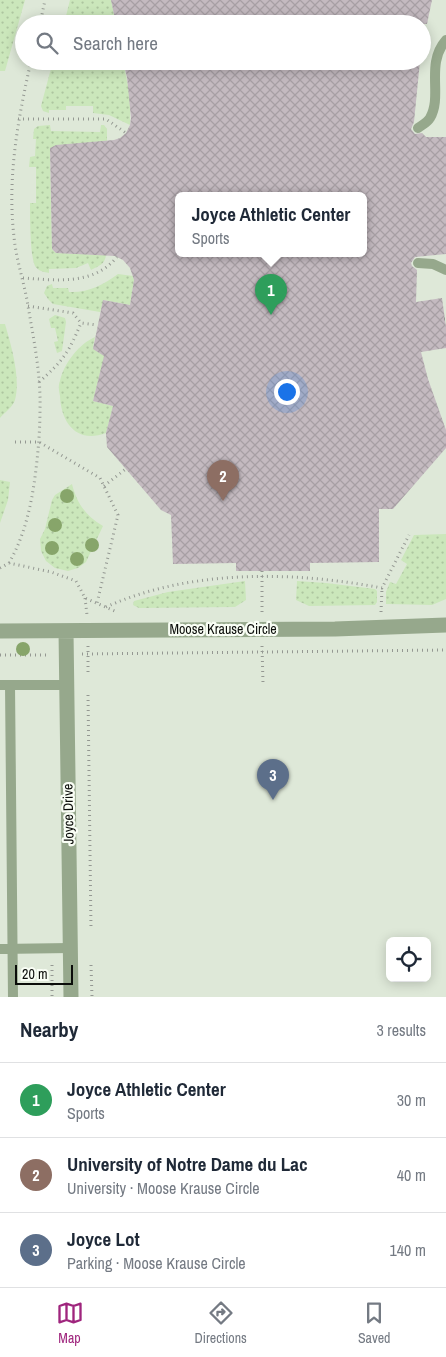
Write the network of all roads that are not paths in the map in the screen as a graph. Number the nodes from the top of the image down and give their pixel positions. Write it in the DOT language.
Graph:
graph roads {
  1 [pos="446,40"];
  2 [pos="418,128"];
  3 [pos="418,263"];
  4 [pos="446,270"];
  5 [pos="446,625"];
  6 [pos="66,630"];
  7 [pos="0,631"];
  8 [pos="5,685"];
  9 [pos="67,685"];
  10 [pos="70,948"];
  11 [pos="0,949"];
  12 [pos="12,949"];
  13 [pos="12,997"];
  14 [pos="71,997"];
  1 -- 2 [label="lane"];
  3 -- 4 [label="lane"];
  5 -- 6 [label="street, Moose Krause Circle"];
  6 -- 7 [label="street, Moose Krause Circle"];
  6 -- 9 [label="street, Joyce Drive"];
  8 -- 9 [label="lane"];
  8 -- 12 [label="lane"];
  9 -- 10 [label="street, Joyce Drive"];
  10 -- 12 [label="lane"];
  10 -- 14 [label="street, Joyce Drive"];
  11 -- 12 [label="lane"];
  12 -- 13 [label="lane"];
}
